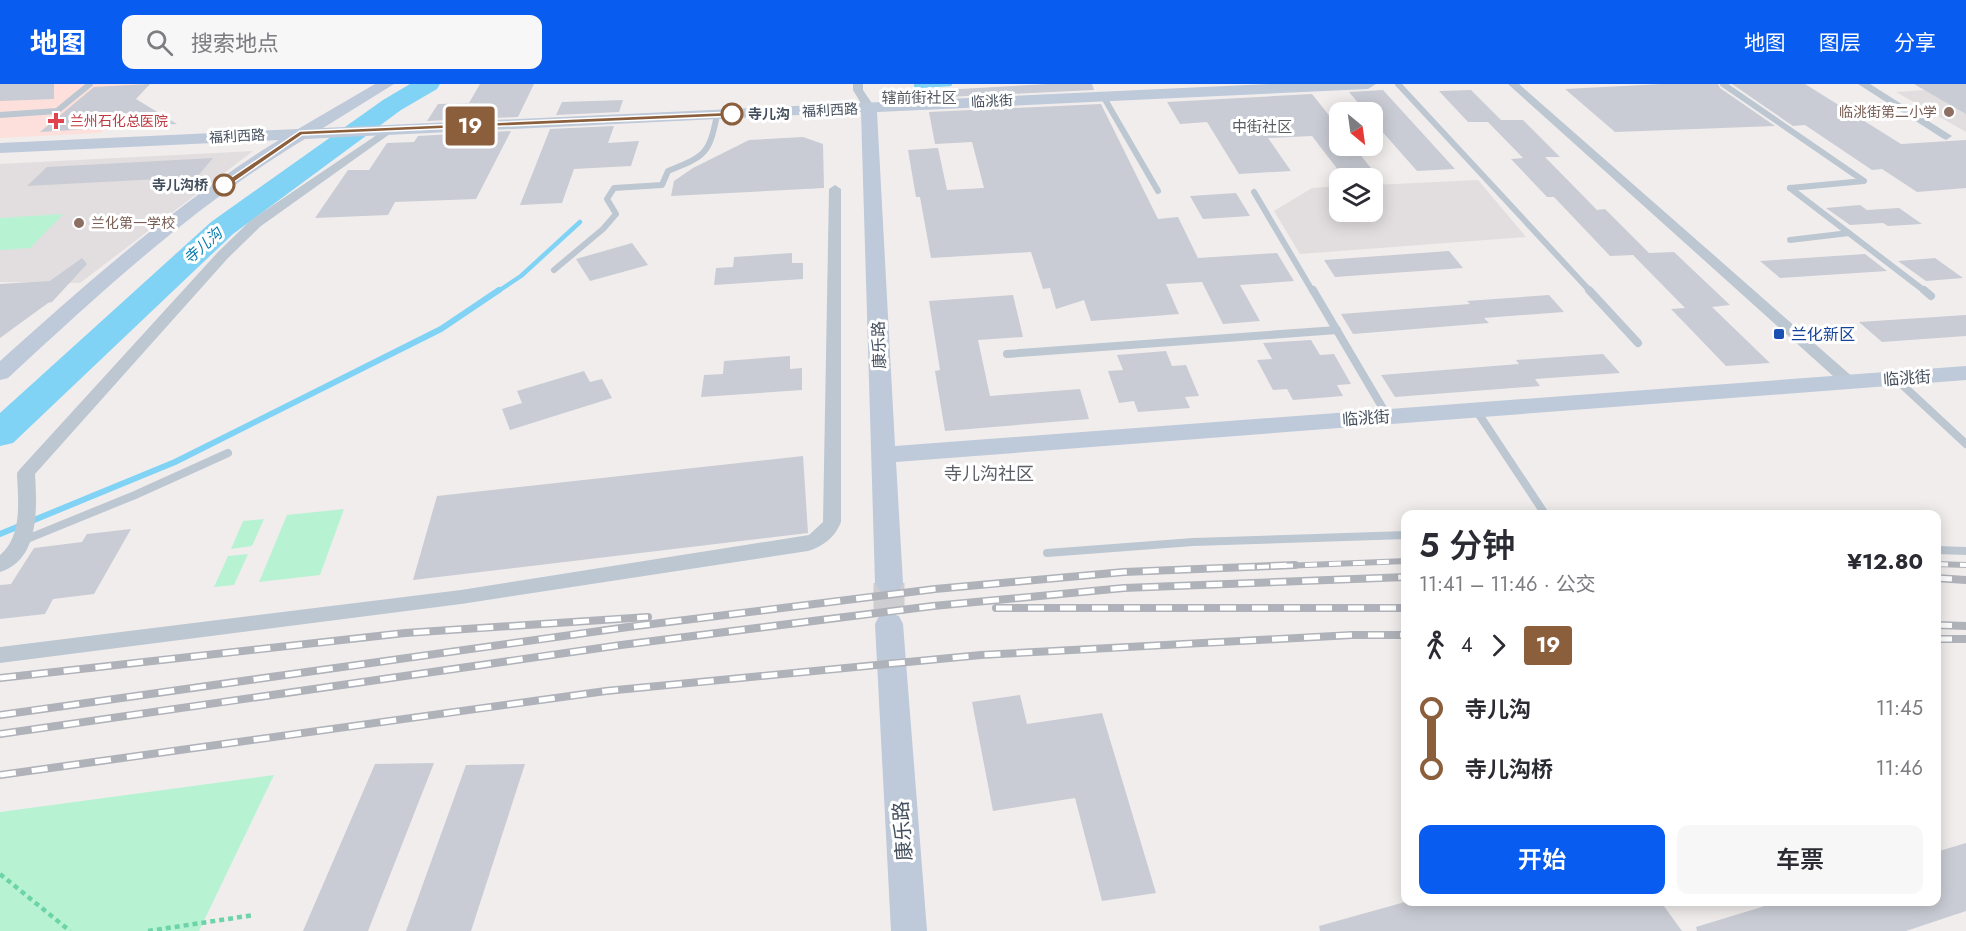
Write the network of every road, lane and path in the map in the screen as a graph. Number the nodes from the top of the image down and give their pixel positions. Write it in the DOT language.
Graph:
graph roads {
  1 [pos="90,84"];
  2 [pos="386,84"];
  3 [pos="858,84"];
  4 [pos="1368,84"];
  5 [pos="1398,84"];
  6 [pos="1513,84"];
  7 [pos="1723,84"];
  8 [pos="1863,84"];
  9 [pos="1103,96"];
  10 [pos="869,108"];
  11 [pos="0,115"];
  12 [pos="717,115"];
  13 [pos="385,129"];
  14 [pos="306,133"];
  15 [pos="1946,136"];
  16 [pos="0,148"];
  17 [pos="834,189"];
  18 [pos="1158,191"];
  19 [pos="1254,192"];
  20 [pos="1849,233"];
  21 [pos="1790,240"];
  22 [pos="554,270"];
  23 [pos="1931,296"];
  24 [pos="1336,330"];
  25 [pos="1638,343"];
  26 [pos="1007,354"];
  27 [pos="0,373"];
  28 [pos="1966,374"];
  29 [pos="1896,379"];
  30 [pos="1849,382"];
  31 [pos="1476,410"];
  32 [pos="1388,417"];
  33 [pos="1966,444"];
  34 [pos="228,453"];
  35 [pos="884,455"];
  36 [pos="1542,510"];
  37 [pos="1401,535"];
  38 [pos="21,537"];
  39 [pos="1941,550"];
  40 [pos="1966,551"];
  41 [pos="1047,553"];
  42 [pos="0,565"];
  43 [pos="889,583"];
  44 [pos="890,624"];
  45 [pos="0,655"];
  46 [pos="0,874"];
  47 [pos="254,915"];
  48 [pos="70,931"];
  49 [pos="148,931"];
  50 [pos="909,931"];
  1 -- 11 [label="lane"];
  2 -- 14 [label="street"];
  3 -- 10 [label="street"];
  4 -- 9 [label="street, 临洮街"];
  5 -- 25 [label="lane"];
  6 -- 30 [label="street"];
  7 -- 20 [label="lane"];
  8 -- 15 [label="street"];
  9 -- 10 [label="street, 临洮街"];
  9 -- 18 [label="lane"];
  10 -- 12 [label="street, 福利西路"];
  10 -- 35 [label="street, 康乐路"];
  12 -- 13 [label="street, 福利西路"];
  12 -- 22 [label="lane"];
  13 -- 14 [label="street, 福利西路"];
  13 -- 38 [label="street"];
  14 -- 16 [label="street, 福利西路"];
  14 -- 27 [label="street"];
  17 -- 45 [label="street"];
  19 -- 24 [label="lane"];
  20 -- 21 [label="lane"];
  20 -- 23 [label="lane"];
  24 -- 26 [label="lane"];
  24 -- 32 [label="lane"];
  28 -- 29 [label="street, 临洮街"];
  29 -- 30 [label="street, 临洮街"];
  29 -- 33 [label="lane"];
  30 -- 31 [label="street, 临洮街"];
  31 -- 32 [label="street, 临洮街"];
  31 -- 36 [label="lane"];
  32 -- 35 [label="street, 临洮街"];
  34 -- 38 [label="lane"];
  35 -- 43 [label="street, 康乐路"];
  37 -- 41 [label="lane"];
  38 -- 42 [label="street"];
  39 -- 40 [label="lane"];
  44 -- 50 [label="street, 康乐路"];
  46 -- 48 [label="path"];
  47 -- 49 [label="path"];
}
